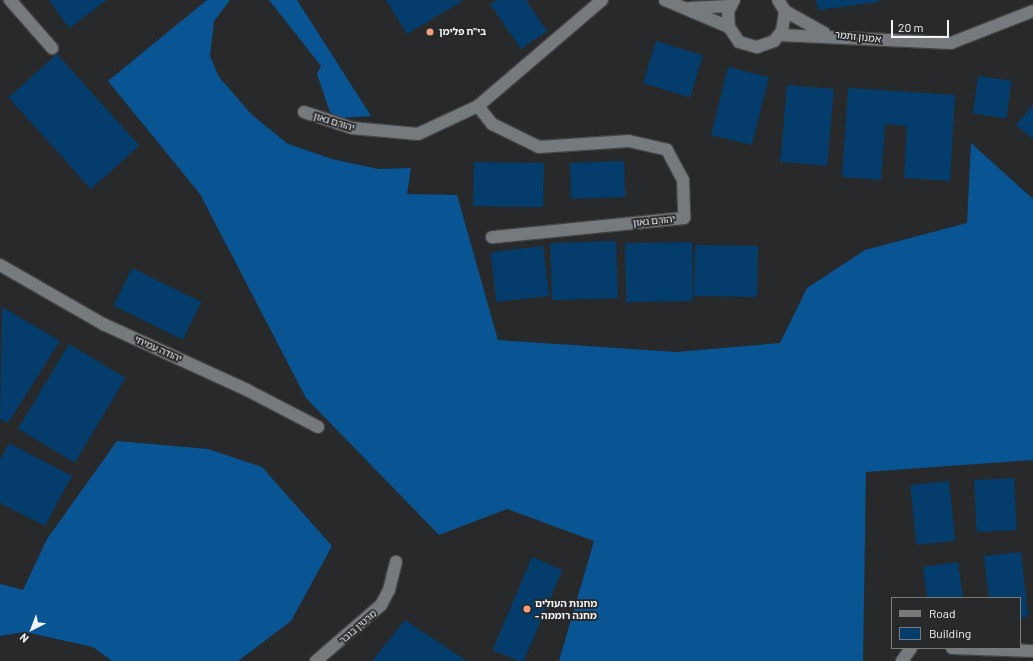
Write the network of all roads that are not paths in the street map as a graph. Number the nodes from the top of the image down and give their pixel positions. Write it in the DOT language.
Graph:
graph roads {
  1 [pos="10,0"];
  2 [pos="602,0"];
  3 [pos="665,0"];
  4 [pos="778,0"];
  5 [pos="732,3"];
  6 [pos="689,8"];
  7 [pos="785,11"];
  8 [pos="1032,12"];
  9 [pos="729,27"];
  10 [pos="825,34"];
  11 [pos="780,35"];
  12 [pos="52,48"];
  13 [pos="478,106"];
  14 [pos="304,112"];
  15 [pos="492,237"];
  16 [pos="0,266"];
  17 [pos="318,427"];
  18 [pos="396,562"];
  19 [pos="910,649"];
  20 [pos="979,649"];
  21 [pos="1033,651"];
  22 [pos="316,661"];
  23 [pos="902,661"];
  1 -- 12 [label="street"];
  2 -- 13 [label="street, יהורם גאון"];
  3 -- 6 [label="street"];
  4 -- 7 [label="street"];
  5 -- 6 [label="street"];
  5 -- 9 [label="street"];
  6 -- 9 [label="street"];
  7 -- 10 [label="street, אמנון ותמר"];
  7 -- 11 [label="street"];
  8 -- 10 [label="street, אמנון ותמר"];
  9 -- 11 [label="street"];
  10 -- 11 [label="street, אמנון ותמר"];
  13 -- 14 [label="street, יהורם גאון"];
  13 -- 15 [label="street, יהורם גאון"];
  16 -- 17 [label="street, יהודה עמיחי"];
  18 -- 22 [label="street, מרטין בובר"];
  19 -- 23 [label="street"];
  20 -- 21 [label="street"];
}
